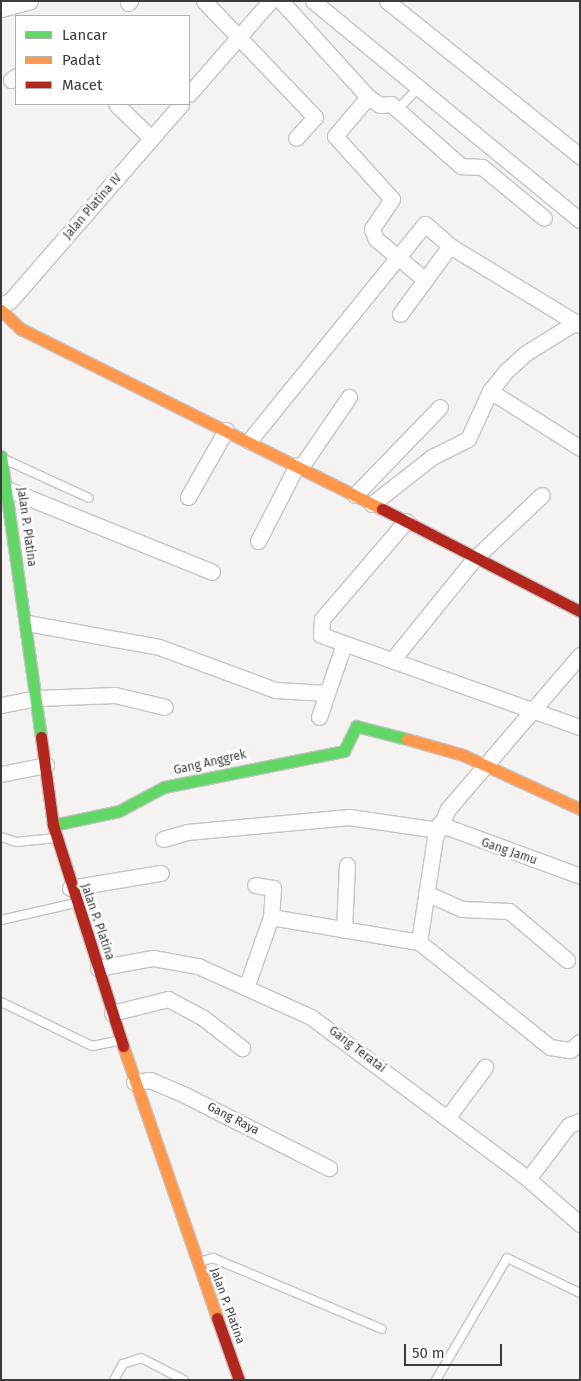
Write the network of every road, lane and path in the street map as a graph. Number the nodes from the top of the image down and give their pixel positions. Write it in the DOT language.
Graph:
graph roads {
  1 [pos="30,1"];
  2 [pos="204,1"];
  3 [pos="270,1"];
  4 [pos="281,1"];
  5 [pos="313,1"];
  6 [pos="387,1"];
  7 [pos="1,9"];
  8 [pos="239,37"];
  9 [pos="418,87"];
  10 [pos="190,93"];
  11 [pos="368,97"];
  12 [pos="117,105"];
  13 [pos="180,105"];
  14 [pos="397,110"];
  15 [pos="151,138"];
  16 [pos="296,138"];
  17 [pos="580,156"];
  18 [pos="544,218"];
  19 [pos="580,220"];
  20 [pos="450,246"];
  21 [pos="395,258"];
  22 [pos="425,280"];
  23 [pos="1,305"];
  24 [pos="1,310"];
  25 [pos="400,314"];
  26 [pos="578,323"];
  27 [pos="490,392"];
  28 [pos="349,398"];
  29 [pos="440,407"];
  30 [pos="226,430"];
  31 [pos="249,441"];
  32 [pos="580,448"];
  33 [pos="1,457"];
  34 [pos="299,466"];
  35 [pos="7,489"];
  36 [pos="355,495"];
  37 [pos="542,495"];
  38 [pos="188,497"];
  39 [pos="89,498"];
  40 [pos="372,504"];
  41 [pos="406,520"];
  42 [pos="258,541"];
  43 [pos="14,542"];
  44 [pos="1,545"];
  45 [pos="474,558"];
  46 [pos="212,572"];
  47 [pos="580,612"];
  48 [pos="27,623"];
  49 [pos="344,644"];
  50 [pos="580,655"];
  51 [pos="393,660"];
  52 [pos="327,693"];
  53 [pos="36,698"];
  54 [pos="1,705"];
  55 [pos="165,708"];
  56 [pos="533,710"];
  57 [pos="319,717"];
  58 [pos="580,727"];
  59 [pos="46,765"];
  60 [pos="485,765"];
  61 [pos="1,774"];
  62 [pos="580,809"];
  63 [pos="54,825"];
  64 [pos="438,827"];
  65 [pos="1,837"];
  66 [pos="57,838"];
  67 [pos="163,839"];
  68 [pos="347,865"];
  69 [pos="161,873"];
  70 [pos="580,876"];
  71 [pos="255,885"];
  72 [pos="70,888"];
  73 [pos="426,893"];
  74 [pos="76,903"];
  75 [pos="271,917"];
  76 [pos="1,920"];
  77 [pos="344,930"];
  78 [pos="419,942"];
  79 [pos="567,960"];
  80 [pos="98,968"];
  81 [pos="246,985"];
  82 [pos="1,1002"];
  83 [pos="112,1013"];
  84 [pos="120,1040"];
  85 [pos="580,1042"];
  86 [pos="242,1048"];
  87 [pos="485,1067"];
  88 [pos="134,1082"];
  89 [pos="447,1118"];
  90 [pos="580,1121"];
  91 [pos="329,1168"];
  92 [pos="528,1179"];
  93 [pos="579,1222"];
  94 [pos="197,1262"];
  95 [pos="580,1293"];
  96 [pos="382,1329"];
  97 [pos="439,1379"];
  98 [pos="114,1380"];
  99 [pos="184,1380"];
  100 [pos="239,1380"];
  1 -- 7 [label="street"];
  2 -- 8 [label="street"];
  3 -- 8 [label="street"];
  4 -- 11 [label="street"];
  5 -- 9 [label="street"];
  6 -- 17 [label="street"];
  8 -- 10 [label="street"];
  8 -- 16 [label="street"];
  9 -- 14 [label="lane"];
  9 -- 19 [label="street"];
  11 -- 14 [label="street"];
  11 -- 21 [label="street"];
  12 -- 15 [label="street"];
  13 -- 15 [label="street, Jalan Platina IV"];
  14 -- 18 [label="street"];
  15 -- 23 [label="street, Jalan Platina IV"];
  20 -- 21 [label="street"];
  20 -- 22 [label="street"];
  20 -- 26 [label="street"];
  21 -- 22 [label="street"];
  21 -- 31 [label="street"];
  22 -- 25 [label="street"];
  24 -- 30 [label="street"];
  26 -- 27 [label="street"];
  27 -- 32 [label="street"];
  27 -- 40 [label="street"];
  28 -- 34 [label="street"];
  29 -- 36 [label="street"];
  30 -- 31 [label="street"];
  30 -- 38 [label="street"];
  31 -- 34 [label="street"];
  33 -- 35 [label="street, Jalan P. Platina"];
  33 -- 39 [label="lane"];
  34 -- 36 [label="street"];
  34 -- 42 [label="street"];
  35 -- 43 [label="street, Jalan P. Platina"];
  35 -- 46 [label="street"];
  36 -- 40 [label="street"];
  37 -- 45 [label="street"];
  40 -- 41 [label="street"];
  41 -- 45 [label="street"];
  41 -- 49 [label="street"];
  43 -- 44 [label="lane"];
  43 -- 48 [label="street, Jalan P. Platina"];
  45 -- 47 [label="street"];
  45 -- 51 [label="street"];
  48 -- 52 [label="street"];
  48 -- 53 [label="street, Jalan P. Platina"];
  49 -- 51 [label="street"];
  49 -- 52 [label="street"];
  50 -- 56 [label="street"];
  51 -- 56 [label="street"];
  52 -- 57 [label="street"];
  53 -- 54 [label="street"];
  53 -- 55 [label="street"];
  53 -- 59 [label="street, Jalan P. Platina"];
  56 -- 58 [label="street"];
  56 -- 60 [label="street"];
  59 -- 61 [label="street"];
  59 -- 63 [label="street, Jalan P. Platina"];
  60 -- 62 [label="street"];
  60 -- 63 [label="street, Gang Anggrek"];
  60 -- 64 [label="street"];
  63 -- 66 [label="street, Jalan P. Platina"];
  64 -- 67 [label="street, Gang Jamu"];
  64 -- 70 [label="street, Gang Jamu"];
  64 -- 73 [label="street"];
  65 -- 66 [label="lane"];
  66 -- 72 [label="street, Jalan P. Platina"];
  68 -- 77 [label="street"];
  69 -- 72 [label="street"];
  71 -- 75 [label="street"];
  72 -- 74 [label="street, Jalan P. Platina"];
  73 -- 78 [label="street"];
  73 -- 79 [label="street"];
  74 -- 76 [label="lane"];
  74 -- 80 [label="street, Jalan P. Platina"];
  75 -- 77 [label="street"];
  75 -- 81 [label="street"];
  77 -- 78 [label="street"];
  78 -- 85 [label="street"];
  80 -- 81 [label="street, Gang Teratai"];
  80 -- 83 [label="street, Jalan P. Platina"];
  81 -- 89 [label="street, Gang Teratai"];
  82 -- 84 [label="lane"];
  83 -- 84 [label="street, Jalan P. Platina"];
  83 -- 86 [label="street"];
  84 -- 88 [label="street, Jalan P. Platina"];
  87 -- 89 [label="street"];
  88 -- 91 [label="street, Gang Raya"];
  88 -- 94 [label="street, Jalan P. Platina"];
  89 -- 92 [label="street, Gang Teratai"];
  90 -- 92 [label="street"];
  92 -- 93 [label="street, Gang Teratai"];
  94 -- 96 [label="lane"];
  94 -- 100 [label="street, Jalan P. Platina"];
  95 -- 97 [label="lane"];
  98 -- 99 [label="lane"];
}
